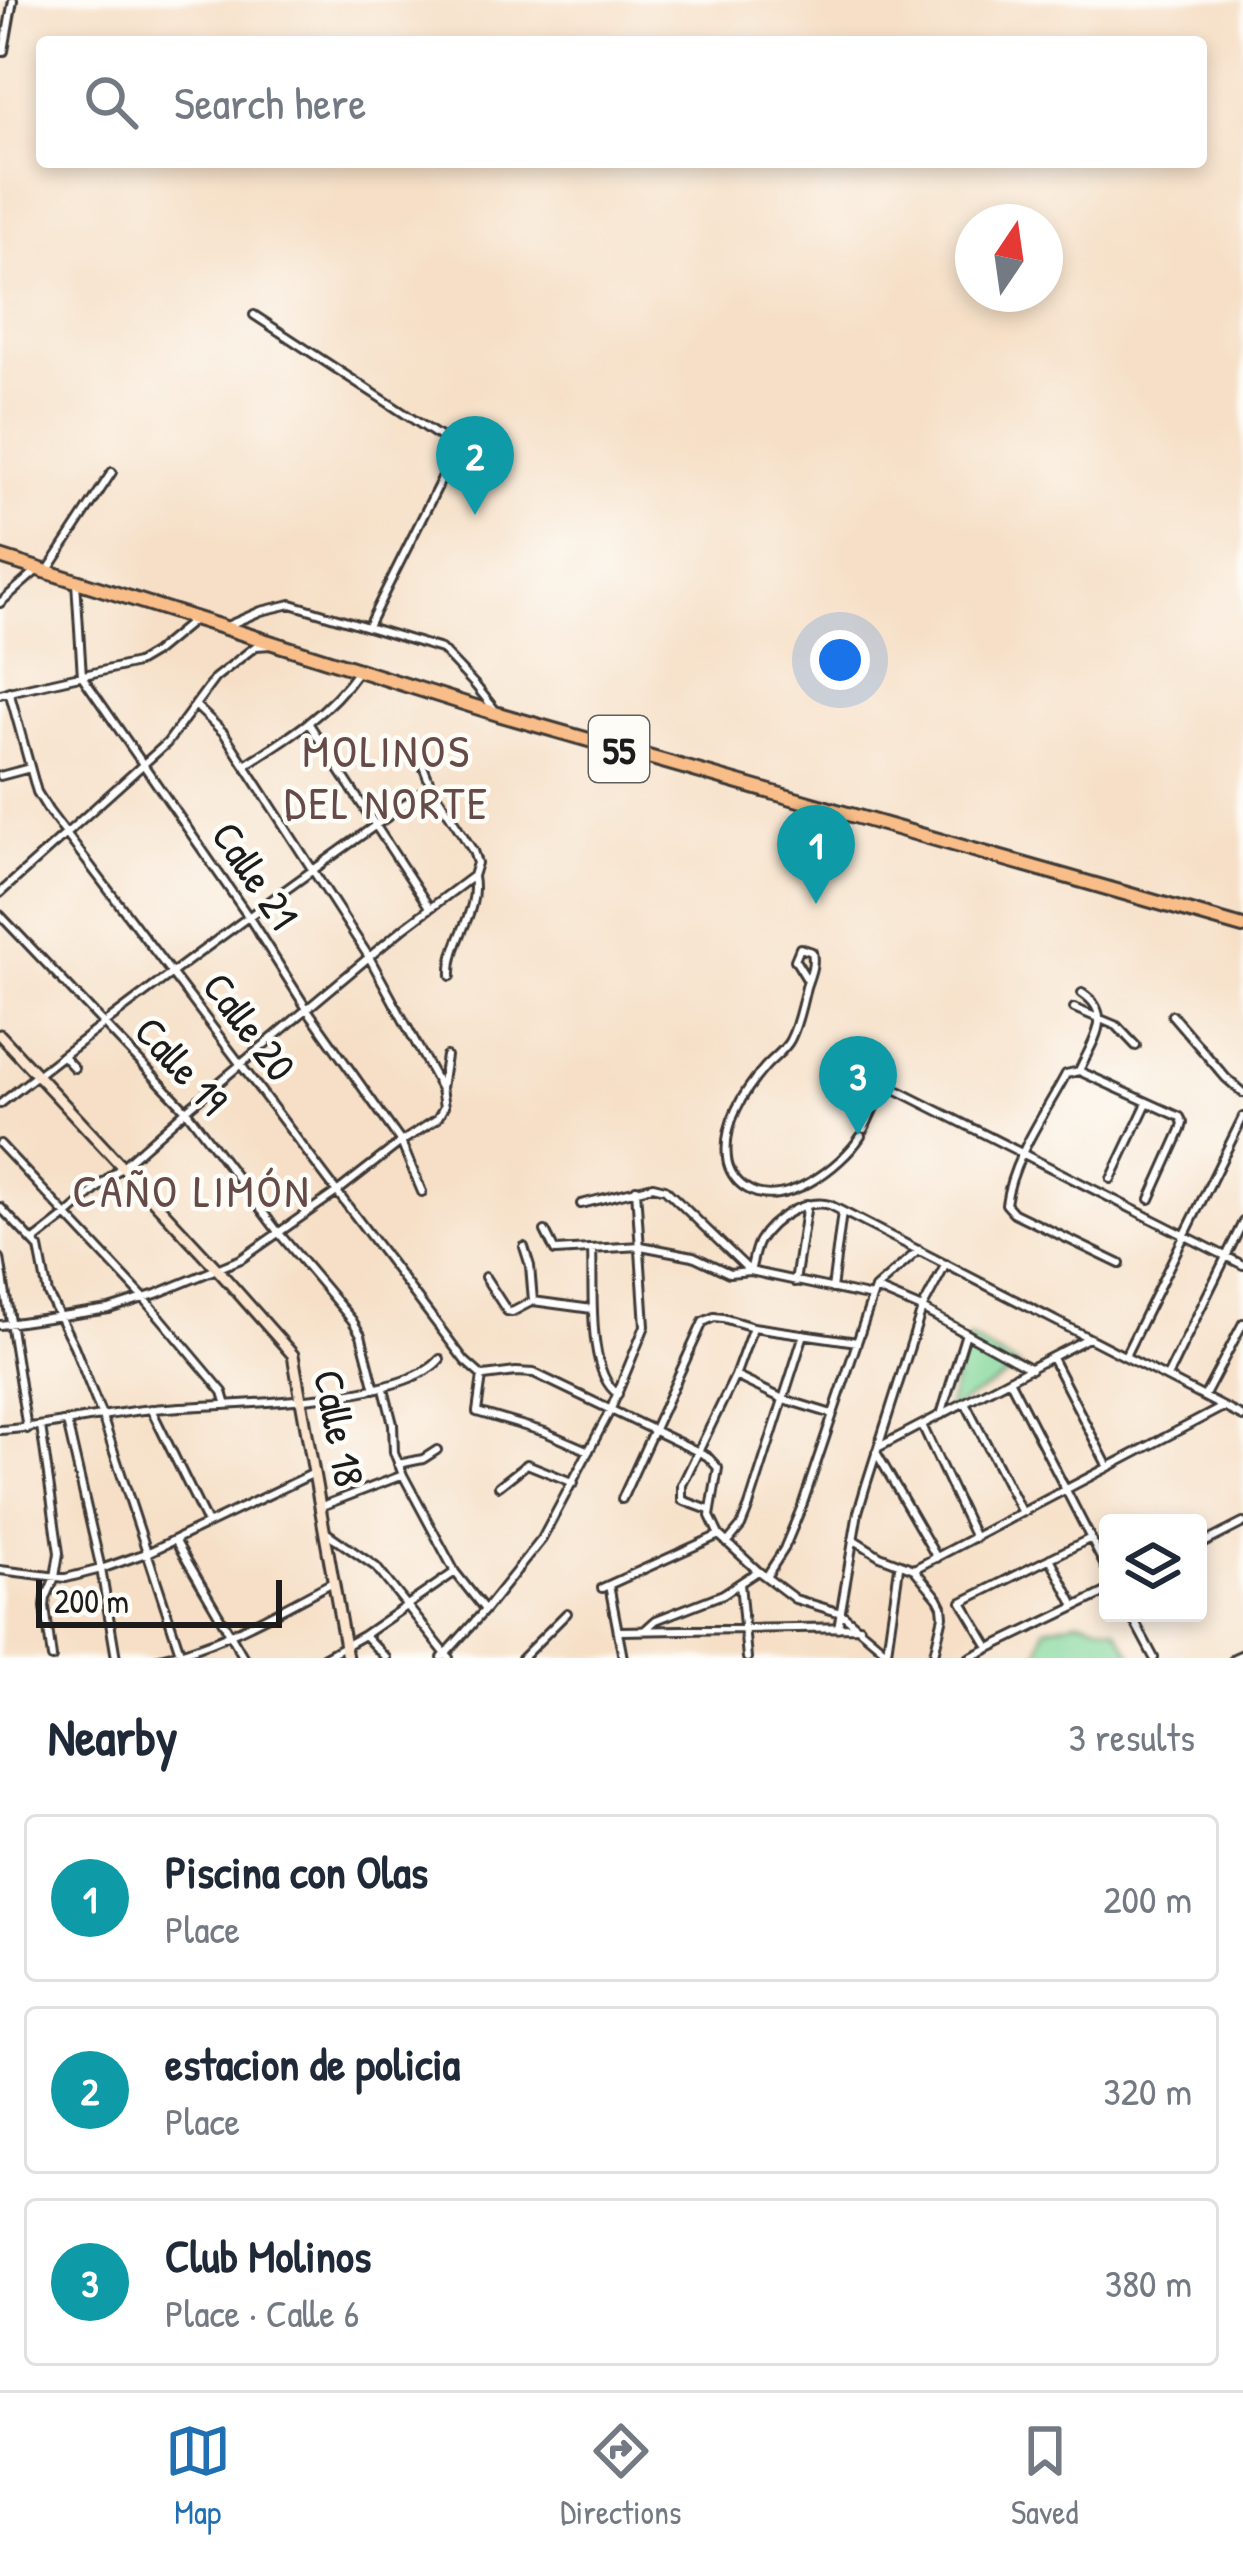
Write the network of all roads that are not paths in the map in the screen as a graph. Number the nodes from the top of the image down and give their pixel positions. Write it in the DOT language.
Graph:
graph roads {
  1 [pos="13,0"];
  2 [pos="0,51"];
  3 [pos="254,315"];
  4 [pos="112,472"];
  5 [pos="0,557"];
  6 [pos="42,571"];
  7 [pos="76,582"];
  8 [pos="0,603"];
  9 [pos="194,620"];
  10 [pos="368,626"];
  11 [pos="221,628"];
  12 [pos="274,645"];
  13 [pos="358,671"];
  14 [pos="82,676"];
  15 [pos="5,693"];
  16 [pos="195,705"];
  17 [pos="498,714"];
  18 [pos="309,724"];
  19 [pos="415,746"];
  20 [pos="145,765"];
  21 [pos="245,765"];
  22 [pos="30,769"];
  23 [pos="0,776"];
  24 [pos="431,786"];
  25 [pos="374,826"];
  26 [pos="68,835"];
  27 [pos="315,871"];
  28 [pos="473,876"];
  29 [pos="0,893"];
  30 [pos="429,907"];
  31 [pos="0,915"];
  32 [pos="248,916"];
  33 [pos="1243,927"];
  34 [pos="369,957"];
  35 [pos="172,972"];
  36 [pos="451,976"];
  37 [pos="808,981"];
  38 [pos="1082,993"];
  39 [pos="1075,1008"];
  40 [pos="307,1009"];
  41 [pos="1172,1016"];
  42 [pos="1101,1020"];
  43 [pos="104,1023"];
  44 [pos="0,1035"];
  45 [pos="1136,1046"];
  46 [pos="63,1056"];
  47 [pos="446,1056"];
  48 [pos="242,1065"];
  49 [pos="74,1068"];
  50 [pos="1079,1071"];
  51 [pos="38,1075"];
  52 [pos="441,1089"];
  53 [pos="1243,1093"];
  54 [pos="1148,1102"];
  55 [pos="0,1104"];
  56 [pos="186,1110"];
  57 [pos="1243,1117"];
  58 [pos="400,1142"];
  59 [pos="0,1144"];
  60 [pos="1024,1154"];
  61 [pos="122,1166"];
  62 [pos="1111,1179"];
  63 [pos="636,1189"];
  64 [pos="338,1191"];
  65 [pos="422,1192"];
  66 [pos="1150,1199"];
  67 [pos="581,1204"];
  68 [pos="807,1204"];
  69 [pos="0,1208"];
  70 [pos="842,1212"];
  71 [pos="66,1216"];
  72 [pos="1243,1222"];
  73 [pos="545,1231"];
  74 [pos="278,1232"];
  75 [pos="1184,1235"];
  76 [pos="34,1241"];
  77 [pos="641,1246"];
  78 [pos="524,1247"];
  79 [pos="592,1249"];
  80 [pos="919,1250"];
  81 [pos="1226,1257"];
  82 [pos="0,1258"];
  83 [pos="946,1264"];
  84 [pos="1120,1264"];
  85 [pos="1243,1265"];
  86 [pos="218,1270"];
  87 [pos="750,1271"];
  88 [pos="485,1277"];
  89 [pos="795,1282"];
  90 [pos="832,1288"];
  91 [pos="873,1293"];
  92 [pos="145,1298"];
  93 [pos="533,1301"];
  94 [pos="592,1309"];
  95 [pos="922,1309"];
  96 [pos="59,1317"];
  97 [pos="1243,1323"];
  98 [pos="12,1324"];
  99 [pos="0,1325"];
  100 [pos="753,1327"];
  101 [pos="967,1333"];
  102 [pos="804,1334"];
  103 [pos="1089,1338"];
  104 [pos="857,1342"];
  105 [pos="1125,1356"];
  106 [pos="1052,1358"];
  107 [pos="440,1359"];
  108 [pos="1031,1369"];
  109 [pos="482,1376"];
  110 [pos="735,1376"];
  111 [pos="1168,1377"];
  112 [pos="1009,1378"];
  113 [pos="379,1388"];
  114 [pos="617,1394"];
  115 [pos="1204,1397"];
  116 [pos="301,1399"];
  117 [pos="783,1399"];
  118 [pos="226,1402"];
  119 [pos="965,1403"];
  120 [pos="1223,1407"];
  121 [pos="151,1409"];
  122 [pos="611,1409"];
  123 [pos="834,1414"];
  124 [pos="102,1416"];
  125 [pos="941,1416"];
  126 [pos="1243,1417"];
  127 [pos="67,1422"];
  128 [pos="41,1426"];
  129 [pos="922,1426"];
  130 [pos="27,1429"];
  131 [pos="0,1430"];
  132 [pos="652,1430"];
  133 [pos="878,1449"];
  134 [pos="437,1450"];
  135 [pos="590,1451"];
  136 [pos="699,1452"];
  137 [pos="398,1464"];
  138 [pos="1109,1467"];
  139 [pos="316,1473"];
  140 [pos="403,1475"];
  141 [pos="574,1483"];
  142 [pos="499,1486"];
  143 [pos="1066,1490"];
  144 [pos="622,1498"];
  145 [pos="322,1506"];
  146 [pos="711,1510"];
  147 [pos="1022,1513"];
  148 [pos="207,1523"];
  149 [pos="1243,1523"];
  150 [pos="325,1532"];
  151 [pos="719,1534"];
  152 [pos="975,1538"];
  153 [pos="1090,1538"];
  154 [pos="853,1539"];
  155 [pos="175,1540"];
  156 [pos="1207,1541"];
  157 [pos="727,1544"];
  158 [pos="148,1552"];
  159 [pos="1099,1555"];
  160 [pos="937,1558"];
  161 [pos="1050,1558"];
  162 [pos="899,1565"];
  163 [pos="101,1569"];
  164 [pos="914,1569"];
  165 [pos="0,1570"];
  166 [pos="758,1571"];
  167 [pos="454,1572"];
  168 [pos="55,1577"];
  169 [pos="766,1577"];
  170 [pos="333,1582"];
  171 [pos="740,1583"];
  172 [pos="1099,1595"];
  173 [pos="407,1604"];
  174 [pos="1075,1606"];
  175 [pos="485,1610"];
  176 [pos="567,1613"];
  177 [pos="841,1613"];
  178 [pos="1135,1622"];
  179 [pos="860,1627"];
  180 [pos="838,1628"];
  181 [pos="646,1630"];
  182 [pos="745,1630"];
  183 [pos="620,1631"];
  184 [pos="230,1635"];
  185 [pos="364,1635"];
  186 [pos="344,1646"];
  187 [pos="989,1647"];
  188 [pos="530,1649"];
  189 [pos="1243,1654"];
  190 [pos="886,1655"];
  191 [pos="181,1656"];
  192 [pos="445,1657"];
  193 [pos="52,1658"];
  194 [pos="116,1658"];
  195 [pos="159,1658"];
  196 [pos="244,1658"];
  197 [pos="323,1658"];
  198 [pos="346,1658"];
  199 [pos="386,1658"];
  200 [pos="522,1658"];
  201 [pos="538,1658"];
  202 [pos="623,1658"];
  203 [pos="747,1658"];
  204 [pos="933,1658"];
  205 [pos="968,1658"];
  206 [pos="1154,1658"];
  207 [pos="1234,1658"];
  1 -- 2 [label="street"];
  3 -- 10 [label="street"];
  4 -- 6 [label="street"];
  5 -- 6 [label="highway, 55"];
  6 -- 7 [label="highway, 55"];
  6 -- 8 [label="street"];
  7 -- 9 [label="highway, 55"];
  7 -- 14 [label="street"];
  9 -- 11 [label="highway, 55"];
  9 -- 14 [label="street"];
  10 -- 11 [label="street"];
  10 -- 17 [label="street"];
  11 -- 12 [label="highway, 55"];
  12 -- 13 [label="highway, 55"];
  12 -- 16 [label="street"];
  13 -- 17 [label="highway, 55"];
  13 -- 18 [label="street"];
  14 -- 15 [label="street"];
  14 -- 20 [label="street, Calle 21"];
  15 -- 22 [label="street, Calle 20"];
  16 -- 20 [label="street"];
  16 -- 21 [label="street"];
  17 -- 33 [label="highway, 55"];
  18 -- 21 [label="street"];
  18 -- 25 [label="street"];
  19 -- 24 [label="street"];
  20 -- 26 [label="street"];
  20 -- 32 [label="street, Calle 21"];
  21 -- 27 [label="street"];
  22 -- 23 [label="street"];
  22 -- 26 [label="street, Calle 20"];
  24 -- 25 [label="street"];
  24 -- 28 [label="street"];
  25 -- 27 [label="street"];
  25 -- 30 [label="street"];
  26 -- 29 [label="street"];
  26 -- 35 [label="street, Calle 20"];
  27 -- 32 [label="street"];
  27 -- 34 [label="street"];
  28 -- 30 [label="street"];
  28 -- 36 [label="street"];
  30 -- 34 [label="street"];
  31 -- 43 [label="street, Calle 19"];
  32 -- 35 [label="street"];
  32 -- 40 [label="street, Calle 21"];
  34 -- 40 [label="street"];
  34 -- 52 [label="street"];
  35 -- 43 [label="street"];
  35 -- 48 [label="street, Calle 20"];
  37 -- 37 [label="street"];
  37 -- 60 [label="street"];
  38 -- 42 [label="street"];
  39 -- 42 [label="street"];
  40 -- 48 [label="street"];
  40 -- 58 [label="street, Calle 21"];
  41 -- 53 [label="street"];
  42 -- 45 [label="street"];
  42 -- 50 [label="street"];
  43 -- 46 [label="street"];
  43 -- 56 [label="street, Calle 19"];
  44 -- 51 [label="street, Calle 18"];
  46 -- 49 [label="street"];
  46 -- 51 [label="street"];
  47 -- 52 [label="street"];
  48 -- 56 [label="street"];
  48 -- 64 [label="street, Calle 20"];
  50 -- 54 [label="street"];
  50 -- 60 [label="street"];
  51 -- 55 [label="street"];
  51 -- 61 [label="street, Calle 18"];
  52 -- 58 [label="street"];
  54 -- 62 [label="street"];
  54 -- 66 [label="street"];
  56 -- 61 [label="street"];
  56 -- 74 [label="street, Calle 19"];
  57 -- 75 [label="street"];
  58 -- 64 [label="street"];
  58 -- 65 [label="street, Calle 21"];
  59 -- 71 [label="street"];
  60 -- 75 [label="street"];
  60 -- 84 [label="street"];
  61 -- 71 [label="street"];
  61 -- 86 [label="street, Calle 18"];
  63 -- 67 [label="street"];
  63 -- 77 [label="street"];
  63 -- 87 [label="street"];
  64 -- 74 [label="street"];
  64 -- 109 [label="street, Calle 20"];
  68 -- 70 [label="street"];
  68 -- 87 [label="street"];
  68 -- 89 [label="street"];
  69 -- 76 [label="street"];
  70 -- 80 [label="street"];
  70 -- 90 [label="street"];
  71 -- 76 [label="street"];
  71 -- 92 [label="street"];
  72 -- 81 [label="street"];
  73 -- 79 [label="street"];
  74 -- 86 [label="street"];
  74 -- 113 [label="street, Calle 19"];
  75 -- 81 [label="street"];
  75 -- 105 [label="street"];
  76 -- 96 [label="street"];
  77 -- 79 [label="street"];
  77 -- 87 [label="street"];
  77 -- 114 [label="street"];
  78 -- 93 [label="street"];
  79 -- 94 [label="street"];
  80 -- 83 [label="street"];
  80 -- 91 [label="street"];
  81 -- 85 [label="street"];
  81 -- 111 [label="street"];
  82 -- 98 [label="street"];
  83 -- 95 [label="street"];
  83 -- 103 [label="street"];
  86 -- 92 [label="street"];
  86 -- 116 [label="street, Calle 18"];
  87 -- 89 [label="street"];
  88 -- 93 [label="street"];
  89 -- 90 [label="street"];
  90 -- 91 [label="street"];
  91 -- 95 [label="street"];
  91 -- 104 [label="street"];
  92 -- 96 [label="street"];
  92 -- 118 [label="street"];
  93 -- 94 [label="street"];
  94 -- 114 [label="street"];
  95 -- 101 [label="street"];
  95 -- 133 [label="street"];
  96 -- 98 [label="street"];
  96 -- 124 [label="street"];
  97 -- 115 [label="street"];
  98 -- 99 [label="street"];
  98 -- 130 [label="street"];
  100 -- 102 [label="street"];
  100 -- 110 [label="street"];
  100 -- 132 [label="street"];
  101 -- 108 [label="street"];
  101 -- 125 [label="street"];
  102 -- 104 [label="street"];
  102 -- 117 [label="street"];
  103 -- 105 [label="street"];
  103 -- 106 [label="street"];
  104 -- 123 [label="street"];
  105 -- 111 [label="street"];
  106 -- 108 [label="street"];
  106 -- 138 [label="street"];
  107 -- 113 [label="street"];
  108 -- 112 [label="street"];
  109 -- 122 [label="street"];
  109 -- 135 [label="street, Calle 20"];
  110 -- 117 [label="street"];
  110 -- 136 [label="street"];
  111 -- 115 [label="street"];
  112 -- 119 [label="street"];
  112 -- 143 [label="street"];
  113 -- 116 [label="street"];
  113 -- 137 [label="street"];
  114 -- 122 [label="street"];
  115 -- 120 [label="street"];
  116 -- 118 [label="street"];
  116 -- 139 [label="street, Calle 18"];
  117 -- 123 [label="street"];
  117 -- 157 [label="street"];
  118 -- 121 [label="street"];
  119 -- 125 [label="street"];
  119 -- 147 [label="street"];
  120 -- 126 [label="street"];
  120 -- 138 [label="street"];
  121 -- 124 [label="street"];
  121 -- 148 [label="street"];
  122 -- 132 [label="street"];
  122 -- 135 [label="street"];
  123 -- 169 [label="street"];
  124 -- 127 [label="street"];
  124 -- 158 [label="street"];
  125 -- 129 [label="street"];
  127 -- 128 [label="street"];
  127 -- 163 [label="street"];
  128 -- 130 [label="street"];
  128 -- 168 [label="street"];
  129 -- 133 [label="street"];
  129 -- 152 [label="street"];
  130 -- 131 [label="street"];
  132 -- 136 [label="street"];
  132 -- 144 [label="street"];
  133 -- 154 [label="street"];
  133 -- 160 [label="street"];
  134 -- 137 [label="street"];
  135 -- 141 [label="street"];
  136 -- 146 [label="street"];
  136 -- 146 [label="street"];
  137 -- 140 [label="street"];
  138 -- 143 [label="street"];
  139 -- 145 [label="street, Calle 18"];
  139 -- 148 [label="street"];
  140 -- 145 [label="street"];
  140 -- 167 [label="street"];
  141 -- 142 [label="street"];
  141 -- 175 [label="street"];
  143 -- 147 [label="street"];
  143 -- 153 [label="street"];
  145 -- 150 [label="street, Calle 18"];
  146 -- 151 [label="street"];
  147 -- 152 [label="street"];
  148 -- 155 [label="street"];
  149 -- 156 [label="street"];
  150 -- 170 [label="street, Calle 18"];
  150 -- 173 [label="street"];
  151 -- 157 [label="street"];
  151 -- 183 [label="street"];
  152 -- 160 [label="street"];
  153 -- 159 [label="street"];
  153 -- 161 [label="street"];
  154 -- 162 [label="street"];
  154 -- 177 [label="street"];
  155 -- 158 [label="street"];
  155 -- 184 [label="street"];
  157 -- 166 [label="street"];
  158 -- 163 [label="street"];
  158 -- 191 [label="street"];
  160 -- 164 [label="street"];
  161 -- 174 [label="street"];
  161 -- 187 [label="street"];
  162 -- 164 [label="street"];
  162 -- 190 [label="street"];
  163 -- 168 [label="street"];
  163 -- 194 [label="street"];
  164 -- 204 [label="street"];
  165 -- 168 [label="street"];
  166 -- 169 [label="street"];
  166 -- 171 [label="street"];
  167 -- 173 [label="street"];
  167 -- 175 [label="street"];
  168 -- 193 [label="street"];
  169 -- 177 [label="street"];
  170 -- 184 [label="street"];
  170 -- 186 [label="street, Calle 18"];
  171 -- 181 [label="street"];
  171 -- 182 [label="street"];
  172 -- 174 [label="street"];
  173 -- 185 [label="street"];
  173 -- 192 [label="street"];
  174 -- 187 [label="street"];
  175 -- 192 [label="street"];
  176 -- 188 [label="street"];
  177 -- 179 [label="street"];
  177 -- 180 [label="street"];
  178 -- 206 [label="street"];
  179 -- 180 [label="street"];
  179 -- 190 [label="street"];
  180 -- 182 [label="street"];
  181 -- 182 [label="street"];
  181 -- 183 [label="street"];
  182 -- 203 [label="street"];
  183 -- 202 [label="street"];
  184 -- 191 [label="street"];
  184 -- 196 [label="street"];
  185 -- 186 [label="street"];
  185 -- 199 [label="street"];
  186 -- 197 [label="street"];
  186 -- 198 [label="street, Calle 18"];
  187 -- 205 [label="street"];
  188 -- 200 [label="street"];
  188 -- 201 [label="street"];
  189 -- 207 [label="street"];
  191 -- 195 [label="street"];
}
